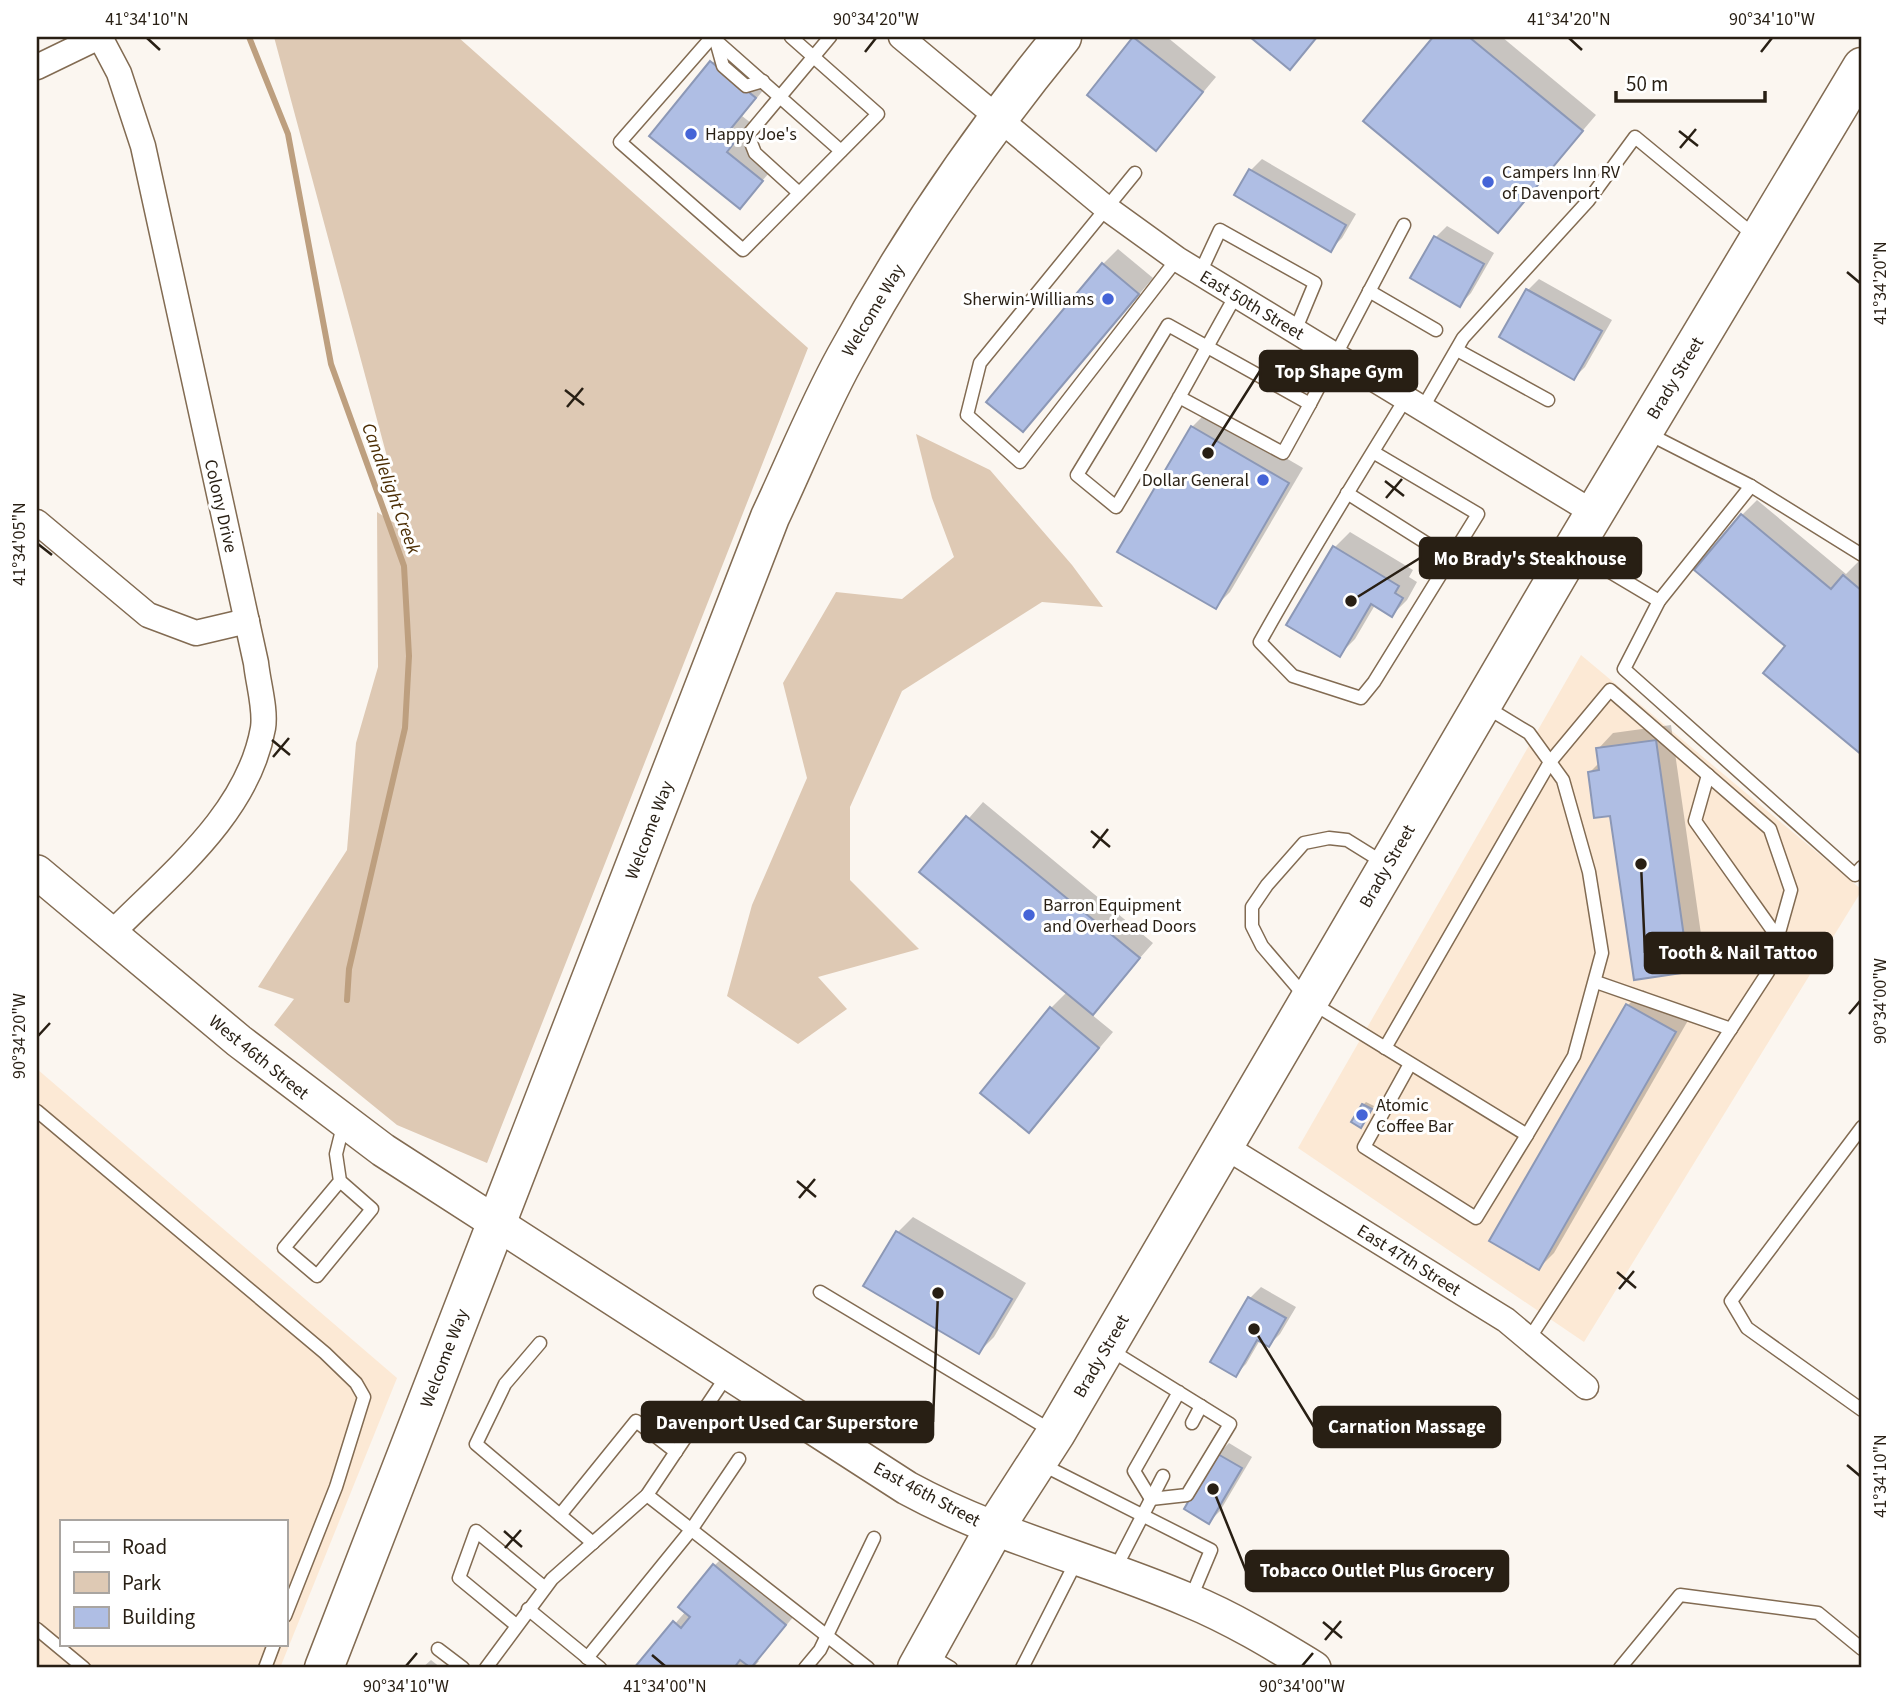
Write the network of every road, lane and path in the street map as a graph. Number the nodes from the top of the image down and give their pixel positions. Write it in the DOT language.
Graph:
graph roads {
  1 [pos="100,37"];
  2 [pos="791,37"];
  3 [pos="830,37"];
  4 [pos="901,37"];
  5 [pos="1062,37"];
  6 [pos="713,38"];
  7 [pos="814,57"];
  8 [pos="1862,67"];
  9 [pos="37,68"];
  10 [pos="780,97"];
  11 [pos="998,116"];
  12 [pos="841,151"];
  13 [pos="1135,173"];
  14 [pos="799,193"];
  15 [pos="1105,206"];
  16 [pos="1404,225"];
  17 [pos="1758,238"];
  18 [pos="1177,259"];
  19 [pos="1200,273"];
  20 [pos="1369,291"];
  21 [pos="1236,295"];
  22 [pos="1436,330"];
  23 [pos="1295,331"];
  24 [pos="1207,346"];
  25 [pos="1457,350"];
  26 [pos="1335,356"];
  27 [pos="1179,397"];
  28 [pos="1548,400"];
  29 [pos="1414,403"];
  30 [pos="1310,404"];
  31 [pos="1643,432"];
  32 [pos="1373,452"];
  33 [pos="1751,486"];
  34 [pos="1347,494"];
  35 [pos="1594,513"];
  36 [pos="37,522"];
  37 [pos="1573,549"];
  38 [pos="1862,555"];
  39 [pos="1450,558"];
  40 [pos="1659,601"];
  41 [pos="247,621"];
  42 [pos="1482,705"];
  43 [pos="1550,762"];
  44 [pos="1708,775"];
  45 [pos="1388,866"];
  46 [pos="1862,867"];
  47 [pos="37,872"];
  48 [pos="111,934"];
  49 [pos="1778,938"];
  50 [pos="1596,982"];
  51 [pos="1308,1001"];
  52 [pos="1731,1029"];
  53 [pos="1385,1048"];
  54 [pos="1410,1064"];
  55 [pos="37,1111"];
  56 [pos="344,1122"];
  57 [pos="1862,1127"];
  58 [pos="1527,1135"];
  59 [pos="1224,1146"];
  60 [pos="340,1181"];
  61 [pos="496,1223"];
  62 [pos="820,1292"];
  63 [pos="1529,1339"];
  64 [pos="540,1343"];
  65 [pos="1106,1347"];
  66 [pos="728,1373"];
  67 [pos="1586,1387"];
  68 [pos="1179,1392"];
  69 [pos="1201,1406"];
  70 [pos="1862,1410"];
  71 [pos="1192,1423"];
  72 [pos="1047,1448"];
  73 [pos="676,1452"];
  74 [pos="739,1459"];
  75 [pos="1163,1476"];
  76 [pos="647,1495"];
  77 [pos="1151,1499"];
  78 [pos="560,1515"];
  79 [pos="1142,1515"];
  80 [pos="691,1530"];
  81 [pos="994,1530"];
  82 [pos="874,1538"];
  83 [pos="593,1543"];
  84 [pos="1078,1559"];
  85 [pos="1113,1572"];
  86 [pos="545,1588"];
  87 [pos="1189,1600"];
  88 [pos="528,1609"];
  89 [pos="287,1611"];
  90 [pos="516,1625"];
  91 [pos="37,1629"];
  92 [pos="826,1635"];
  93 [pos="273,1646"];
  94 [pos="438,1649"];
  95 [pos="1862,1649"];
  96 [pos="587,1658"];
  97 [pos="931,1663"];
  98 [pos="84,1668"];
  99 [pos="265,1668"];
  100 [pos="324,1668"];
  101 [pos="463,1668"];
  102 [pos="486,1668"];
  103 [pos="600,1668"];
  104 [pos="805,1668"];
  105 [pos="868,1668"];
  106 [pos="1022,1668"];
  107 [pos="1314,1668"];
  108 [pos="1620,1668"];
  1 -- 9 [label="street"];
  1 -- 41 [label="street, Colony Drive"];
  2 -- 7 [label="lane"];
  3 -- 7 [label="lane"];
  4 -- 11 [label="street, East 50th Street"];
  5 -- 11 [label="highway, Welcome Way"];
  6 -- 10 [label="lane"];
  6 -- 14 [label="lane"];
  7 -- 10 [label="lane"];
  7 -- 12 [label="lane"];
  8 -- 17 [label="highway, Brady Street"];
  10 -- 12 [label="lane"];
  10 -- 14 [label="lane"];
  11 -- 15 [label="street, East 50th Street"];
  11 -- 61 [label="highway, Welcome Way"];
  12 -- 14 [label="lane"];
  13 -- 15 [label="lane"];
  15 -- 18 [label="street, East 50th Street"];
  15 -- 18 [label="lane"];
  16 -- 20 [label="lane"];
  17 -- 25 [label="lane"];
  17 -- 31 [label="highway, Brady Street"];
  18 -- 19 [label="street, East 50th Street"];
  19 -- 21 [label="street, East 50th Street"];
  19 -- 23 [label="lane"];
  20 -- 22 [label="lane"];
  20 -- 26 [label="lane"];
  21 -- 23 [label="street, East 50th Street"];
  21 -- 24 [label="lane"];
  23 -- 26 [label="street, East 50th Street"];
  24 -- 27 [label="lane"];
  24 -- 27 [label="lane"];
  24 -- 30 [label="lane"];
  25 -- 28 [label="lane"];
  25 -- 29 [label="lane"];
  26 -- 29 [label="street, East 50th Street"];
  26 -- 30 [label="lane"];
  27 -- 30 [label="lane"];
  29 -- 32 [label="lane"];
  29 -- 35 [label="street, East 50th Street"];
  31 -- 33 [label="lane"];
  31 -- 35 [label="highway, Brady Street"];
  32 -- 34 [label="lane"];
  32 -- 39 [label="lane"];
  33 -- 38 [label="lane"];
  33 -- 40 [label="lane"];
  34 -- 39 [label="lane"];
  34 -- 39 [label="lane"];
  35 -- 37 [label="highway, Brady Street"];
  36 -- 41 [label="street"];
  37 -- 40 [label="lane"];
  37 -- 42 [label="highway, Brady Street"];
  40 -- 46 [label="lane"];
  41 -- 48 [label="street, Colony Drive"];
  42 -- 43 [label="lane"];
  42 -- 45 [label="highway, Brady Street"];
  43 -- 44 [label="lane"];
  43 -- 50 [label="lane"];
  43 -- 53 [label="lane"];
  44 -- 49 [label="lane"];
  44 -- 49 [label="lane"];
  45 -- 51 [label="highway, Brady Street"];
  45 -- 51 [label="lane"];
  47 -- 48 [label="street, West 46th Street"];
  48 -- 56 [label="street, West 46th Street"];
  49 -- 52 [label="lane"];
  50 -- 52 [label="lane"];
  50 -- 58 [label="lane"];
  51 -- 53 [label="lane"];
  51 -- 59 [label="highway, Brady Street"];
  52 -- 63 [label="lane"];
  53 -- 54 [label="lane"];
  54 -- 58 [label="lane"];
  54 -- 58 [label="lane"];
  55 -- 89 [label="lane"];
  56 -- 60 [label="lane"];
  56 -- 61 [label="street, West 46th Street"];
  57 -- 70 [label="lane"];
  59 -- 63 [label="street, East 47th Street"];
  59 -- 65 [label="highway, Brady Street"];
  60 -- 60 [label="lane"];
  61 -- 66 [label="street, East 46th Street"];
  61 -- 100 [label="highway, Welcome Way"];
  62 -- 72 [label="lane"];
  63 -- 67 [label="street, East 47th Street"];
  64 -- 78 [label="lane"];
  65 -- 68 [label="lane"];
  65 -- 72 [label="highway, Brady Street"];
  66 -- 73 [label="lane"];
  66 -- 81 [label="street, East 46th Street"];
  68 -- 69 [label="lane"];
  68 -- 77 [label="lane"];
  69 -- 71 [label="lane"];
  69 -- 77 [label="lane"];
  72 -- 79 [label="lane"];
  72 -- 81 [label="highway, Brady Street"];
  73 -- 76 [label="lane"];
  73 -- 78 [label="lane"];
  74 -- 80 [label="lane"];
  75 -- 77 [label="lane"];
  76 -- 80 [label="lane"];
  76 -- 83 [label="lane"];
  77 -- 79 [label="lane"];
  78 -- 83 [label="lane"];
  79 -- 85 [label="lane"];
  79 -- 87 [label="lane"];
  80 -- 92 [label="lane"];
  80 -- 96 [label="lane"];
  81 -- 84 [label="street, East 46th Street"];
  81 -- 97 [label="highway, Brady Street"];
  82 -- 92 [label="lane"];
  83 -- 86 [label="lane"];
  84 -- 85 [label="street, East 46th Street"];
  84 -- 106 [label="lane"];
  85 -- 87 [label="street, East 46th Street"];
  86 -- 88 [label="lane"];
  86 -- 90 [label="lane"];
  87 -- 107 [label="street, East 46th Street"];
  88 -- 90 [label="lane"];
  88 -- 96 [label="lane"];
  90 -- 102 [label="lane"];
  91 -- 98 [label="lane"];
  92 -- 104 [label="lane"];
  92 -- 105 [label="lane"];
  93 -- 99 [label="lane"];
  94 -- 101 [label="lane"];
  95 -- 108 [label="lane"];
  96 -- 103 [label="lane"];
}
